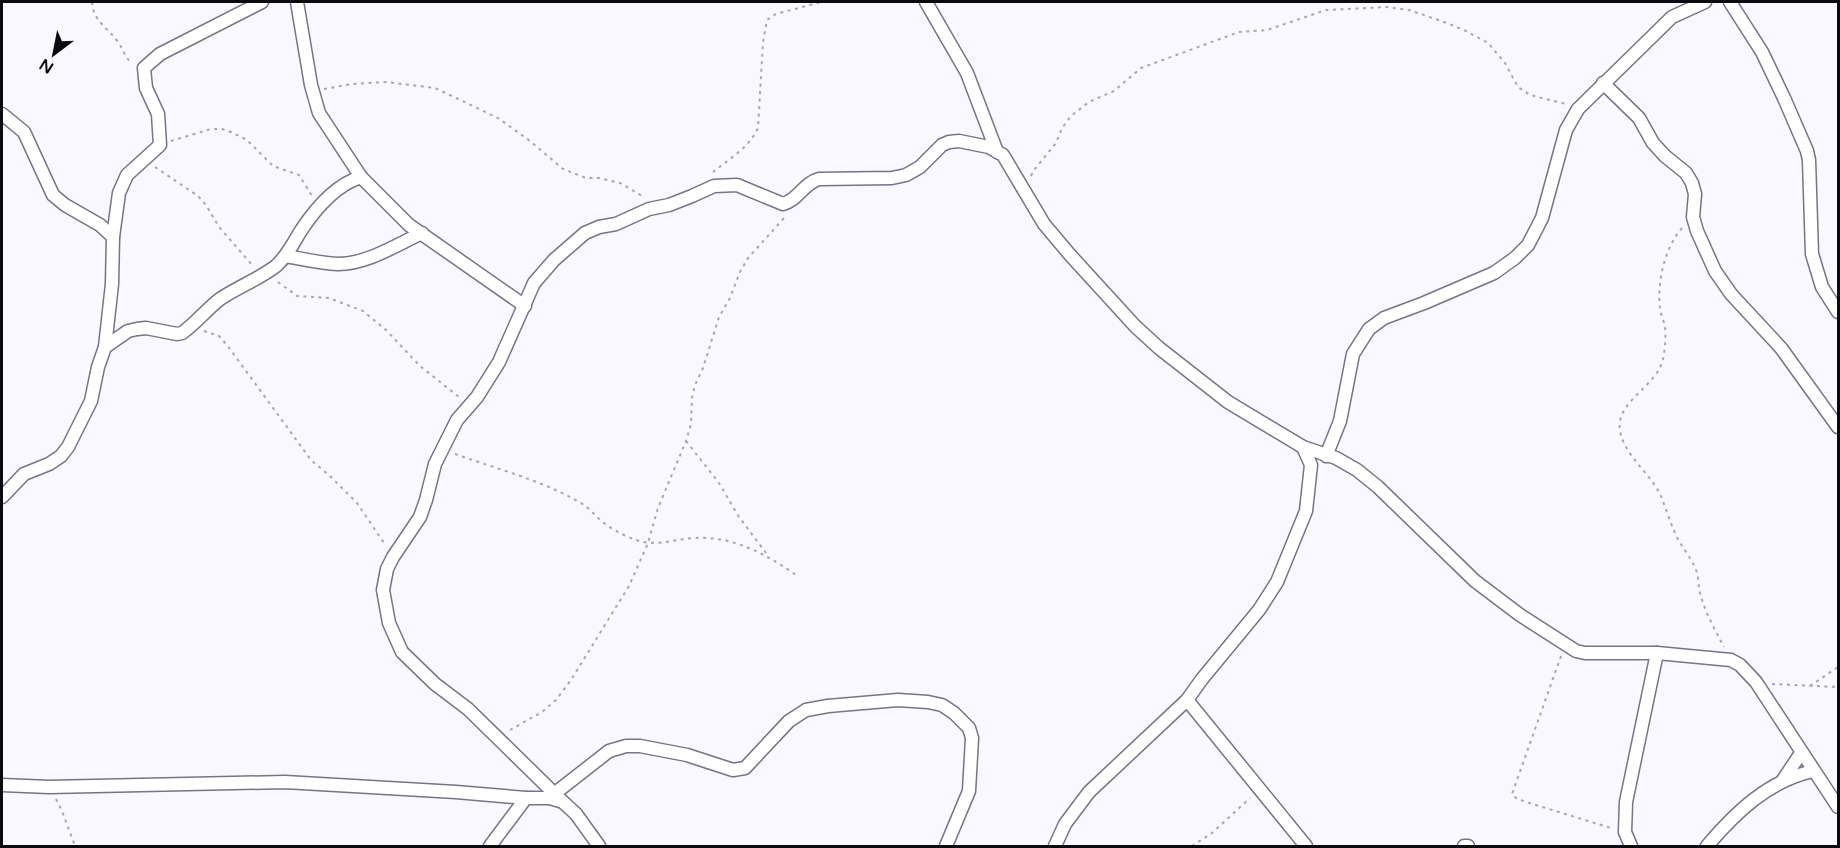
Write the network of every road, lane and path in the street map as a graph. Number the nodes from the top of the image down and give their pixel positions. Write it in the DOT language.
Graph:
graph roads {
  1 [pos="92,2"];
  2 [pos="262,2"];
  3 [pos="297,2"];
  4 [pos="821,2"];
  5 [pos="926,2"];
  6 [pos="1705,2"];
  7 [pos="1730,2"];
  8 [pos="144,68"];
  9 [pos="1603,83"];
  10 [pos="313,91"];
  11 [pos="1578,109"];
  12 [pos="2,114"];
  13 [pos="160,145"];
  14 [pos="997,152"];
  15 [pos="143,159"];
  16 [pos="711,174"];
  17 [pos="361,177"];
  18 [pos="1025,190"];
  19 [pos="660,206"];
  20 [pos="318,208"];
  21 [pos="786,215"];
  22 [pos="1694,217"];
  23 [pos="422,233"];
  24 [pos="113,237"];
  25 [pos="286,256"];
  26 [pos="264,274"];
  27 [pos="525,306"];
  28 [pos="1839,312"];
  29 [pos="190,327"];
  30 [pos="105,347"];
  31 [pos="469,406"];
  32 [pos="1839,427"];
  33 [pos="686,441"];
  34 [pos="1303,447"];
  35 [pos="442,449"];
  36 [pos="1326,456"];
  37 [pos="2,497"];
  38 [pos="648,543"];
  39 [pos="767,555"];
  40 [pos="393,557"];
  41 [pos="796,575"];
  42 [pos="1565,645"];
  43 [pos="1657,654"];
  44 [pos="1731,660"];
  45 [pos="1839,667"];
  46 [pos="1756,682"];
  47 [pos="1810,686"];
  48 [pos="1839,687"];
  49 [pos="1188,700"];
  50 [pos="496,736"];
  51 [pos="1802,753"];
  52 [pos="1813,771"];
  53 [pos="1783,781"];
  54 [pos="2,785"];
  55 [pos="49,787"];
  56 [pos="1258,790"];
  57 [pos="526,798"];
  58 [pos="558,798"];
  59 [pos="1839,807"];
  60 [pos="1625,832"];
  61 [pos="75,846"];
  62 [pos="490,846"];
  63 [pos="599,846"];
  64 [pos="946,846"];
  65 [pos="1055,846"];
  66 [pos="1192,846"];
  67 [pos="1306,846"];
  68 [pos="1631,846"];
  69 [pos="1707,846"];
  1 -- 8 [label="path"];
  2 -- 8 [label="street"];
  3 -- 10 [label="street"];
  4 -- 16 [label="path"];
  5 -- 14 [label="street"];
  6 -- 9 [label="street"];
  7 -- 28 [label="street"];
  8 -- 13 [label="street"];
  9 -- 11 [label="street"];
  9 -- 22 [label="street"];
  10 -- 17 [label="street"];
  10 -- 19 [label="path"];
  11 -- 18 [label="path"];
  11 -- 36 [label="street"];
  12 -- 24 [label="street"];
  13 -- 15 [label="street"];
  13 -- 20 [label="path"];
  14 -- 18 [label="street"];
  14 -- 19 [label="street"];
  15 -- 24 [label="street"];
  15 -- 26 [label="path"];
  17 -- 20 [label="street"];
  17 -- 23 [label="street"];
  18 -- 34 [label="street"];
  19 -- 27 [label="street"];
  20 -- 25 [label="street"];
  21 -- 33 [label="path"];
  22 -- 32 [label="street"];
  22 -- 44 [label="path"];
  23 -- 25 [label="street"];
  23 -- 27 [label="street"];
  24 -- 30 [label="street"];
  25 -- 26 [label="street"];
  26 -- 29 [label="street"];
  26 -- 31 [label="path"];
  27 -- 31 [label="street"];
  29 -- 30 [label="street"];
  29 -- 40 [label="path"];
  30 -- 37 [label="street"];
  31 -- 35 [label="street"];
  33 -- 38 [label="path"];
  33 -- 39 [label="path"];
  34 -- 36 [label="street"];
  34 -- 49 [label="street"];
  35 -- 38 [label="path"];
  35 -- 40 [label="street"];
  36 -- 42 [label="street"];
  38 -- 39 [label="path"];
  38 -- 50 [label="path"];
  39 -- 41 [label="path"];
  40 -- 50 [label="street"];
  42 -- 43 [label="street"];
  42 -- 60 [label="path"];
  43 -- 44 [label="street"];
  43 -- 60 [label="street"];
  44 -- 46 [label="street"];
  45 -- 47 [label="path"];
  46 -- 47 [label="path"];
  46 -- 51 [label="street"];
  47 -- 48 [label="path"];
  49 -- 56 [label="street"];
  49 -- 65 [label="street"];
  50 -- 58 [label="street"];
  51 -- 52 [label="street"];
  51 -- 53 [label="street"];
  52 -- 53 [label="street"];
  52 -- 59 [label="street"];
  53 -- 69 [label="street"];
  54 -- 55 [label="street"];
  55 -- 57 [label="street"];
  55 -- 61 [label="path"];
  56 -- 66 [label="path"];
  56 -- 67 [label="street"];
  57 -- 58 [label="street"];
  57 -- 62 [label="street"];
  58 -- 63 [label="street"];
  58 -- 64 [label="street"];
  60 -- 68 [label="street"];
}
